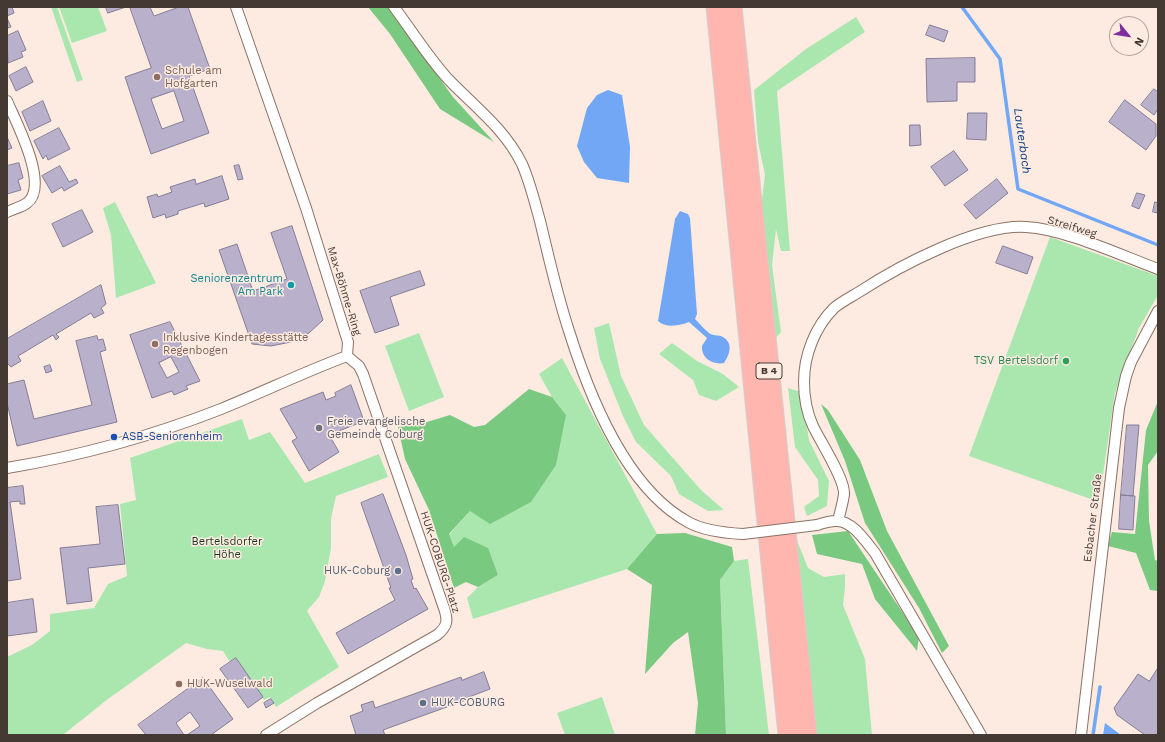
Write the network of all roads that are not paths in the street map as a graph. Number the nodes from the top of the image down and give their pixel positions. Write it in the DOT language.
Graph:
graph roads {
  1 [pos="236,7"];
  2 [pos="394,7"];
  3 [pos="716,7"];
  4 [pos="732,7"];
  5 [pos="7,101"];
  6 [pos="7,212"];
  7 [pos="1158,269"];
  8 [pos="1158,311"];
  9 [pos="347,356"];
  10 [pos="7,468"];
  11 [pos="838,520"];
  12 [pos="266,735"];
  13 [pos="788,735"];
  14 [pos="807,735"];
  15 [pos="981,735"];
  16 [pos="1081,735"];
  1 -- 9 [label="street, Max-Böhme-Ring"];
  2 -- 11 [label="street, bridge"];
  3 -- 13 [label="highway, B 4"];
  4 -- 14 [label="highway, B 4"];
  5 -- 6 [label="street"];
  7 -- 11 [label="street, Streifweg"];
  8 -- 16 [label="street, Esbacher Straße"];
  9 -- 10 [label="street"];
  9 -- 12 [label="street, HUK-COBURG-Platz"];
  11 -- 15 [label="street"];
}
